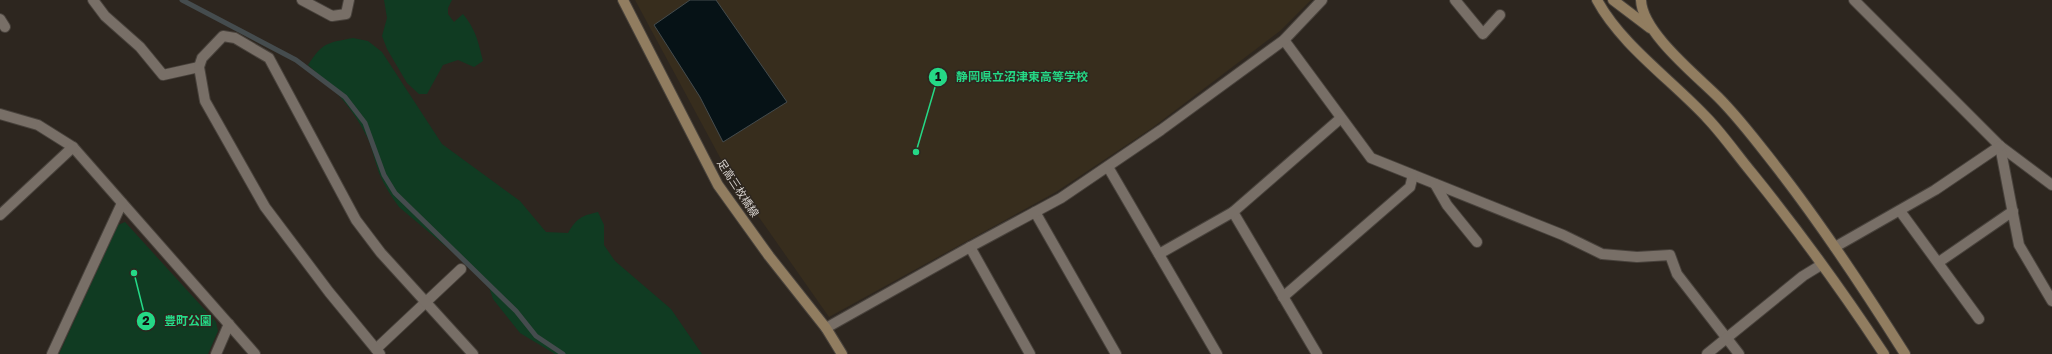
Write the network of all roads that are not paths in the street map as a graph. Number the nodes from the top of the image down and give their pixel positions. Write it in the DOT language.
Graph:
graph roads {
  1 [pos="93,0"];
  2 [pos="302,0"];
  3 [pos="349,0"];
  4 [pos="623,0"];
  5 [pos="1322,0"];
  6 [pos="1455,0"];
  7 [pos="1597,0"];
  8 [pos="1613,0"];
  9 [pos="1641,0"];
  10 [pos="1854,0"];
  11 [pos="1500,15"];
  12 [pos="1652,29"];
  13 [pos="1284,40"];
  14 [pos="199,67"];
  15 [pos="0,114"];
  16 [pos="1341,118"];
  17 [pos="2000,146"];
  18 [pos="73,147"];
  19 [pos="1108,166"];
  20 [pos="1413,175"];
  21 [pos="1435,184"];
  22 [pos="2052,185"];
  23 [pos="122,202"];
  24 [pos="1900,211"];
  25 [pos="2013,211"];
  26 [pos="1035,212"];
  27 [pos="1233,212"];
  28 [pos="0,215"];
  29 [pos="1477,242"];
  30 [pos="970,247"];
  31 [pos="1836,247"];
  32 [pos="1159,254"];
  33 [pos="1939,262"];
  34 [pos="1821,264"];
  35 [pos="462,269"];
  36 [pos="1283,297"];
  37 [pos="2052,301"];
  38 [pos="426,302"];
  39 [pos="1979,319"];
  40 [pos="229,324"];
  41 [pos="826,328"];
  42 [pos="1726,338"];
  43 [pos="378,352"];
  44 [pos="52,354"];
  45 [pos="216,354"];
  46 [pos="255,354"];
  47 [pos="473,354"];
  48 [pos="842,354"];
  49 [pos="1030,354"];
  50 [pos="1116,354"];
  51 [pos="1217,354"];
  52 [pos="1317,354"];
  53 [pos="1707,354"];
  54 [pos="1739,354"];
  55 [pos="1884,354"];
  56 [pos="1905,354"];
  1 -- 14 [label="street"];
  2 -- 3 [label="street"];
  4 -- 41 [label="street, 足高三枚橋線"];
  5 -- 13 [label="street"];
  6 -- 11 [label="street"];
  7 -- 34 [label="street"];
  8 -- 12 [label="street"];
  9 -- 12 [label="street"];
  10 -- 17 [label="street"];
  12 -- 31 [label="street"];
  13 -- 16 [label="street"];
  13 -- 19 [label="street"];
  14 -- 38 [label="street"];
  14 -- 43 [label="street"];
  15 -- 18 [label="street"];
  16 -- 20 [label="street"];
  16 -- 27 [label="street"];
  17 -- 22 [label="street"];
  17 -- 24 [label="street"];
  17 -- 25 [label="street"];
  18 -- 23 [label="street"];
  18 -- 28 [label="street"];
  19 -- 26 [label="street"];
  19 -- 32 [label="street"];
  20 -- 21 [label="street"];
  20 -- 36 [label="street"];
  21 -- 29 [label="street"];
  21 -- 42 [label="street"];
  23 -- 40 [label="street"];
  23 -- 44 [label="street"];
  24 -- 31 [label="street"];
  24 -- 33 [label="street"];
  25 -- 33 [label="street"];
  25 -- 37 [label="street"];
  26 -- 30 [label="street"];
  26 -- 50 [label="street"];
  27 -- 32 [label="street"];
  27 -- 36 [label="street"];
  30 -- 41 [label="street"];
  30 -- 49 [label="street"];
  31 -- 56 [label="street"];
  32 -- 51 [label="street"];
  33 -- 39 [label="street"];
  34 -- 42 [label="street"];
  34 -- 55 [label="street"];
  35 -- 38 [label="street"];
  36 -- 52 [label="street"];
  38 -- 43 [label="street"];
  38 -- 47 [label="street"];
  40 -- 45 [label="street"];
  40 -- 46 [label="street"];
  41 -- 48 [label="street, 足高三枚橋線"];
  42 -- 53 [label="street"];
  42 -- 54 [label="street"];
}
